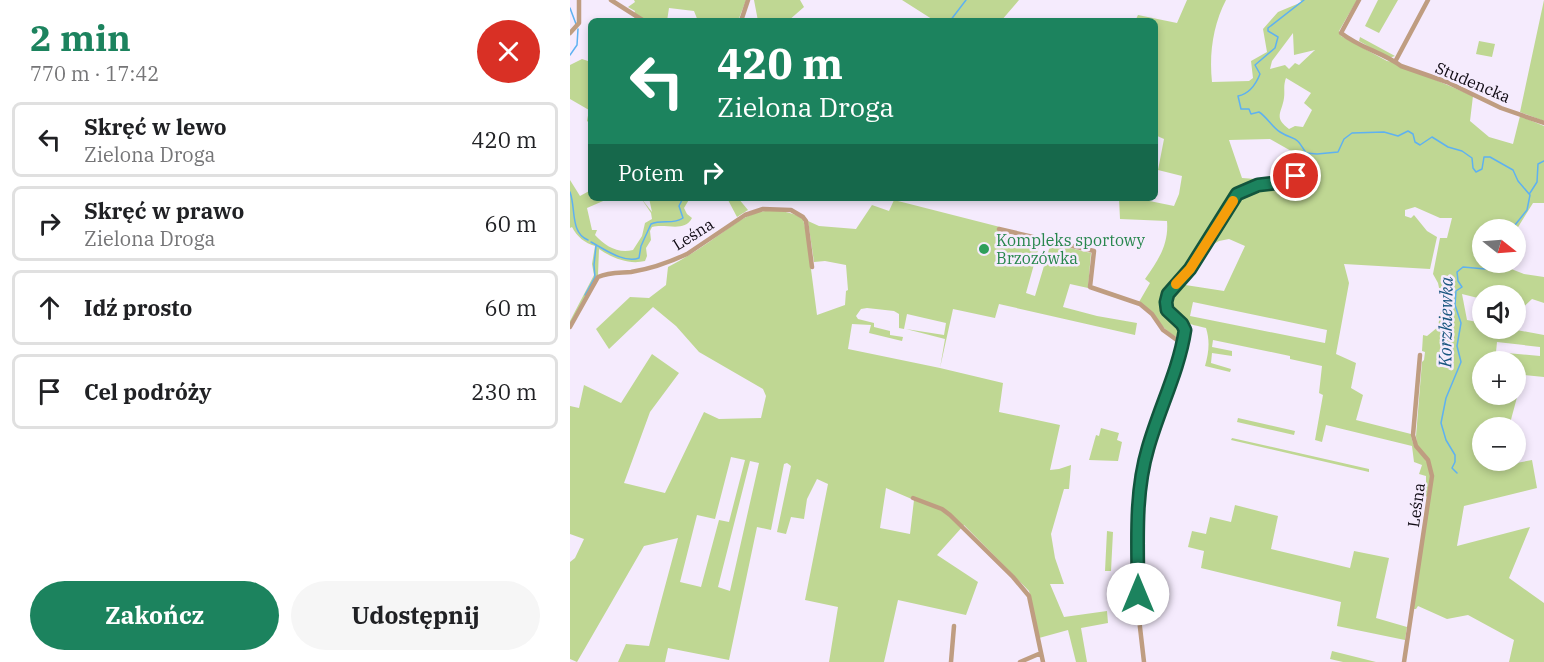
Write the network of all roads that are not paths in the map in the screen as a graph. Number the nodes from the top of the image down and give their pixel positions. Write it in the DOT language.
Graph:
graph roads {
  1 [pos="579,0"];
  2 [pos="611,0"];
  3 [pos="748,0"];
  4 [pos="1359,0"];
  5 [pos="1428,0"];
  6 [pos="639,18"];
  7 [pos="742,18"];
  8 [pos="571,32"];
  9 [pos="1396,60"];
  10 [pos="1544,123"];
  11 [pos="1296,176"];
  12 [pos="999,229"];
  13 [pos="812,267"];
  14 [pos="570,327"];
  15 [pos="1181,343"];
  16 [pos="1420,356"];
  17 [pos="913,498"];
  18 [pos="954,626"];
  19 [pos="1041,653"];
  20 [pos="951,662"];
  21 [pos="1020,662"];
  22 [pos="1043,662"];
  23 [pos="1144,662"];
  24 [pos="1404,662"];
  1 -- 8 [label="street"];
  2 -- 6 [label="street"];
  3 -- 7 [label="street"];
  4 -- 9 [label="street, Studencka"];
  5 -- 9 [label="street"];
  9 -- 10 [label="street, Studencka"];
  11 -- 15 [label="street"];
  12 -- 15 [label="street"];
  13 -- 14 [label="street, Leśna"];
  15 -- 23 [label="street"];
  16 -- 24 [label="street, Leśna"];
  17 -- 19 [label="street"];
  18 -- 20 [label="street"];
  19 -- 21 [label="street"];
  19 -- 22 [label="street"];
}
